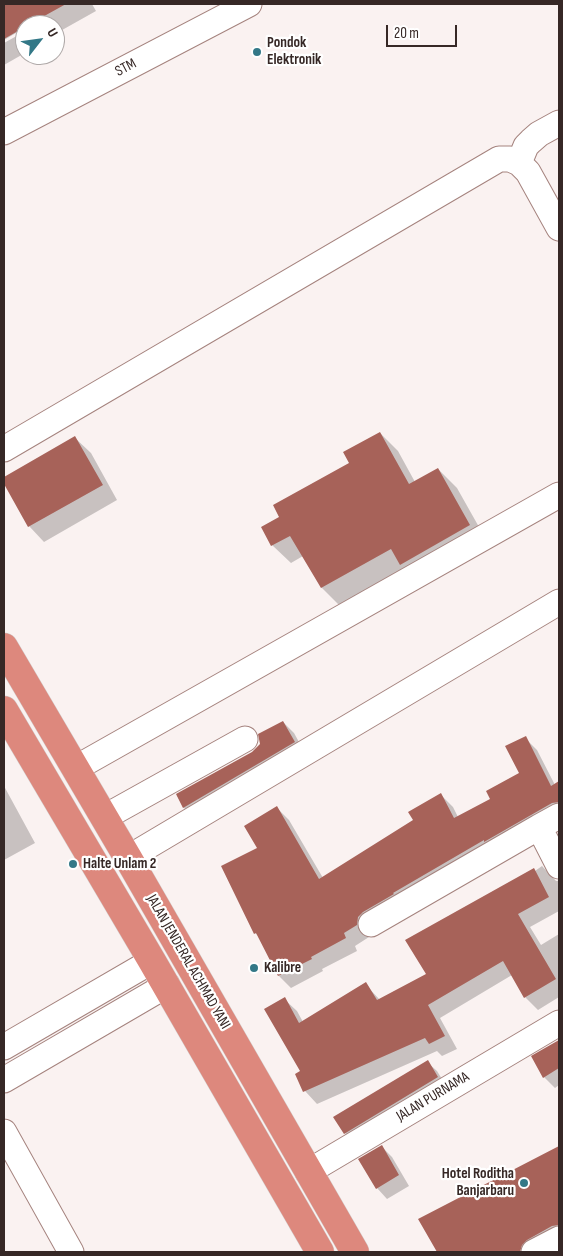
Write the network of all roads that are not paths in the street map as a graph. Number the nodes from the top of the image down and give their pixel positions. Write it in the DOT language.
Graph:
graph roads {
  1 [pos="249,4"];
  2 [pos="559,123"];
  3 [pos="4,132"];
  4 [pos="519,163"];
  5 [pos="559,228"];
  6 [pos="4,448"];
  7 [pos="559,495"];
  8 [pos="559,602"];
  9 [pos="4,646"];
  10 [pos="4,710"];
  11 [pos="245,739"];
  12 [pos="76,768"];
  13 [pos="105,817"];
  14 [pos="549,822"];
  15 [pos="128,858"];
  16 [pos="559,866"];
  17 [pos="371,924"];
  18 [pos="152,961"];
  19 [pos="167,985"];
  20 [pos="559,1023"];
  21 [pos="4,1048"];
  22 [pos="4,1080"];
  23 [pos="4,1132"];
  24 [pos="308,1172"];
  25 [pos="559,1239"];
  26 [pos="71,1252"];
  27 [pos="320,1252"];
  28 [pos="355,1252"];
  29 [pos="534,1252"];
  1 -- 3 [label="street, STM"];
  2 -- 4 [label="street"];
  4 -- 5 [label="street"];
  4 -- 6 [label="street"];
  7 -- 12 [label="street"];
  8 -- 15 [label="street"];
  9 -- 12 [label="highway, JALAN JENDERAL ACHMAD YANI"];
  10 -- 18 [label="highway, JALAN JENDERAL ACHMAD YANI"];
  11 -- 13 [label="street"];
  12 -- 13 [label="highway, JALAN JENDERAL ACHMAD YANI"];
  13 -- 15 [label="highway, JALAN JENDERAL ACHMAD YANI"];
  14 -- 16 [label="street"];
  14 -- 17 [label="street"];
  15 -- 24 [label="highway, JALAN JENDERAL ACHMAD YANI"];
  18 -- 19 [label="highway, JALAN JENDERAL ACHMAD YANI"];
  18 -- 21 [label="street"];
  19 -- 22 [label="street"];
  19 -- 27 [label="highway, JALAN JENDERAL ACHMAD YANI"];
  20 -- 24 [label="street, JALAN PURNAMA"];
  23 -- 26 [label="street"];
  24 -- 28 [label="highway, JALAN JENDERAL ACHMAD YANI"];
  25 -- 29 [label="street"];
}
